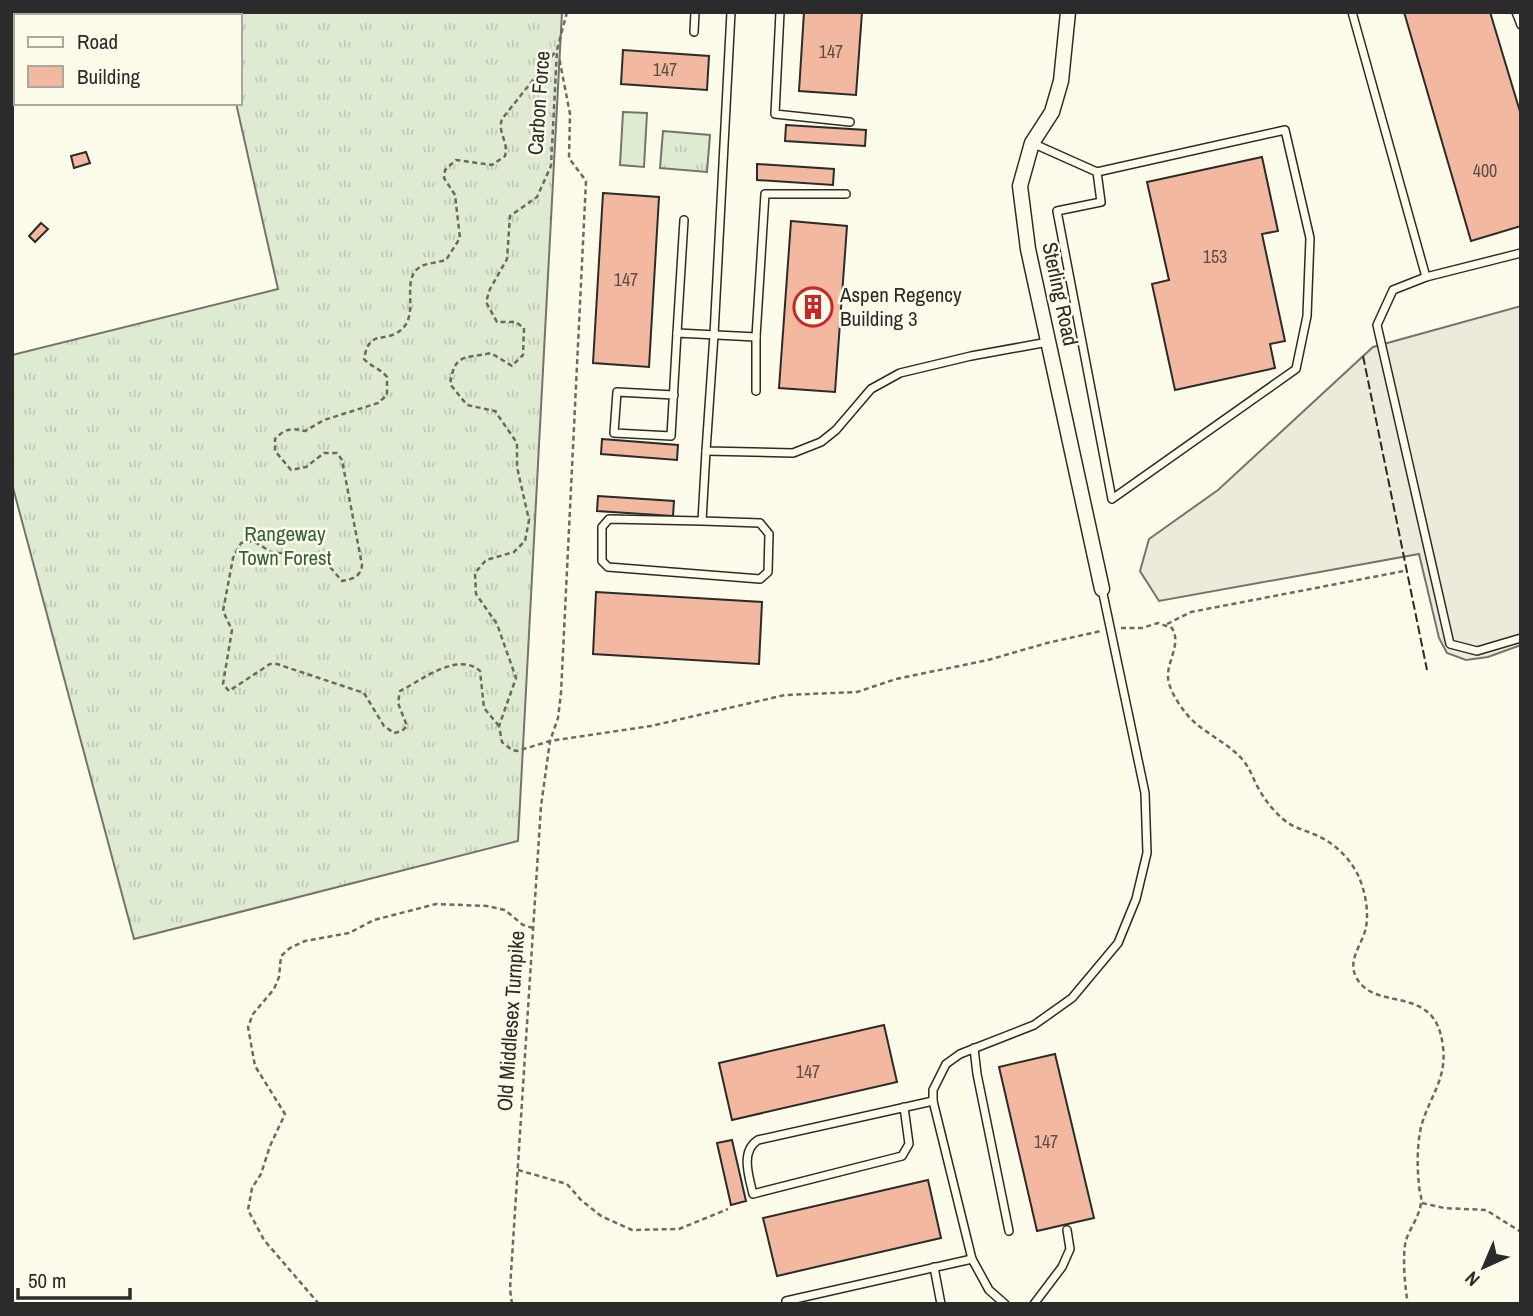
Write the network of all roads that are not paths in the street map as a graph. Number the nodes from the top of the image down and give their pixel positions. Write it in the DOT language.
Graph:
graph roads {
  1 [pos="695,12"];
  2 [pos="731,12"];
  3 [pos="780,12"];
  4 [pos="1068,12"];
  5 [pos="1352,12"];
  6 [pos="1516,12"];
  7 [pos="1521,26"];
  8 [pos="695,32"];
  9 [pos="850,122"];
  10 [pos="1032,143"];
  11 [pos="1097,172"];
  12 [pos="846,194"];
  13 [pos="684,220"];
  14 [pos="1521,253"];
  15 [pos="1426,277"];
  16 [pos="677,333"];
  17 [pos="715,335"];
  18 [pos="756,337"];
  19 [pos="1048,342"];
  20 [pos="756,391"];
  21 [pos="674,395"];
  22 [pos="706,450"];
  23 [pos="702,521"];
  24 [pos="1102,589"];
  25 [pos="1521,638"];
  26 [pos="974,1048"];
  27 [pos="933,1101"];
  28 [pos="904,1107"];
  29 [pos="1067,1230"];
  30 [pos="1009,1231"];
  31 [pos="972,1259"];
  32 [pos="934,1267"];
  33 [pos="787,1304"];
  34 [pos="941,1304"];
  35 [pos="1005,1304"];
  36 [pos="1034,1304"];
  1 -- 8 [label="lane"];
  2 -- 17 [label="lane"];
  3 -- 9 [label="lane"];
  4 -- 10 [label="street, Sterling Road"];
  5 -- 15 [label="lane"];
  6 -- 7 [label="lane"];
  10 -- 11 [label="lane"];
  10 -- 19 [label="street, Sterling Road"];
  11 -- 11 [label="lane"];
  12 -- 18 [label="lane"];
  13 -- 16 [label="lane"];
  14 -- 15 [label="lane"];
  15 -- 25 [label="lane"];
  16 -- 17 [label="lane"];
  16 -- 21 [label="lane"];
  17 -- 18 [label="lane"];
  17 -- 22 [label="lane"];
  18 -- 20 [label="lane"];
  19 -- 22 [label="lane"];
  19 -- 24 [label="street, Sterling Road"];
  21 -- 21 [label="lane"];
  22 -- 23 [label="lane"];
  23 -- 23 [label="lane"];
  24 -- 26 [label="lane"];
  26 -- 27 [label="lane"];
  26 -- 30 [label="lane"];
  27 -- 28 [label="lane"];
  27 -- 31 [label="lane"];
  28 -- 28 [label="lane"];
  29 -- 36 [label="lane"];
  31 -- 32 [label="lane"];
  31 -- 35 [label="lane"];
  32 -- 33 [label="lane"];
  32 -- 34 [label="lane"];
}
